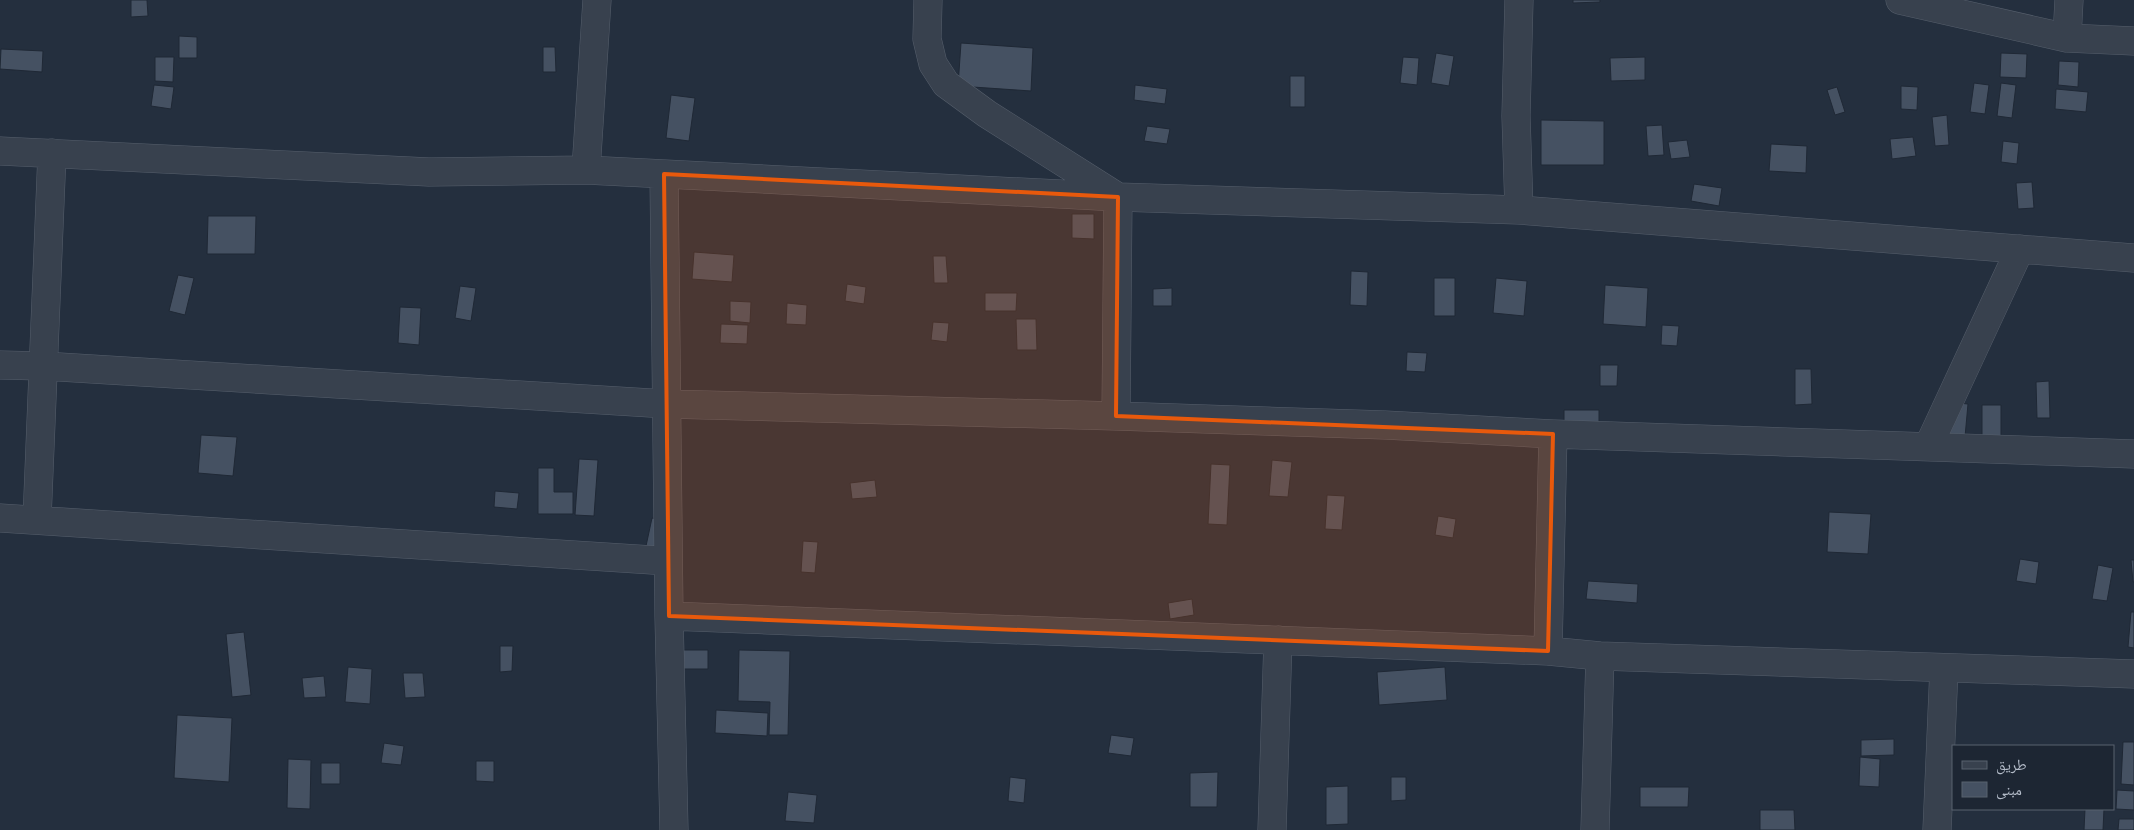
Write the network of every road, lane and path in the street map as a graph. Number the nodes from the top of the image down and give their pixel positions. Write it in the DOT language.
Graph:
graph roads {
  1 [pos="597,0"];
  2 [pos="928,0"];
  3 [pos="1518,0"];
  4 [pos="1900,0"];
  5 [pos="2069,0"];
  6 [pos="2067,38"];
  7 [pos="2134,41"];
  8 [pos="0,151"];
  9 [pos="52,153"];
  10 [pos="586,170"];
  11 [pos="664,174"];
  12 [pos="1118,197"];
  13 [pos="1519,210"];
  14 [pos="2020,249"];
  15 [pos="2134,258"];
  16 [pos="0,365"];
  17 [pos="43,366"];
  18 [pos="667,404"];
  19 [pos="1116,416"];
  20 [pos="1553,434"];
  21 [pos="1928,448"];
  22 [pos="2134,454"];
  23 [pos="0,518"];
  24 [pos="37,520"];
  25 [pos="668,562"];
  26 [pos="669,616"];
  27 [pos="1278,640"];
  28 [pos="1548,651"];
  29 [pos="1600,656"];
  30 [pos="1944,668"];
  31 [pos="2134,674"];
  32 [pos="674,830"];
  33 [pos="1272,830"];
  34 [pos="1595,830"];
  35 [pos="1937,830"];
  1 -- 10 [label="street"];
  2 -- 12 [label="street"];
  3 -- 13 [label="street"];
  4 -- 6 [label="street"];
  5 -- 6 [label="street"];
  6 -- 7 [label="street"];
  8 -- 9 [label="street"];
  9 -- 10 [label="street"];
  9 -- 17 [label="street"];
  10 -- 11 [label="street"];
  11 -- 12 [label="street"];
  11 -- 18 [label="street"];
  12 -- 13 [label="street"];
  12 -- 19 [label="street"];
  13 -- 14 [label="street"];
  14 -- 15 [label="street"];
  14 -- 21 [label="street"];
  16 -- 17 [label="street"];
  17 -- 18 [label="street"];
  17 -- 24 [label="street"];
  18 -- 19 [label="street"];
  18 -- 25 [label="street"];
  19 -- 20 [label="street"];
  20 -- 21 [label="street"];
  20 -- 28 [label="street"];
  21 -- 22 [label="street"];
  23 -- 24 [label="street"];
  24 -- 25 [label="street"];
  25 -- 26 [label="street"];
  26 -- 27 [label="street"];
  26 -- 32 [label="street"];
  27 -- 28 [label="street"];
  27 -- 33 [label="street"];
  28 -- 29 [label="street"];
  29 -- 30 [label="street"];
  29 -- 34 [label="street"];
  30 -- 31 [label="street"];
  30 -- 35 [label="street"];
}
